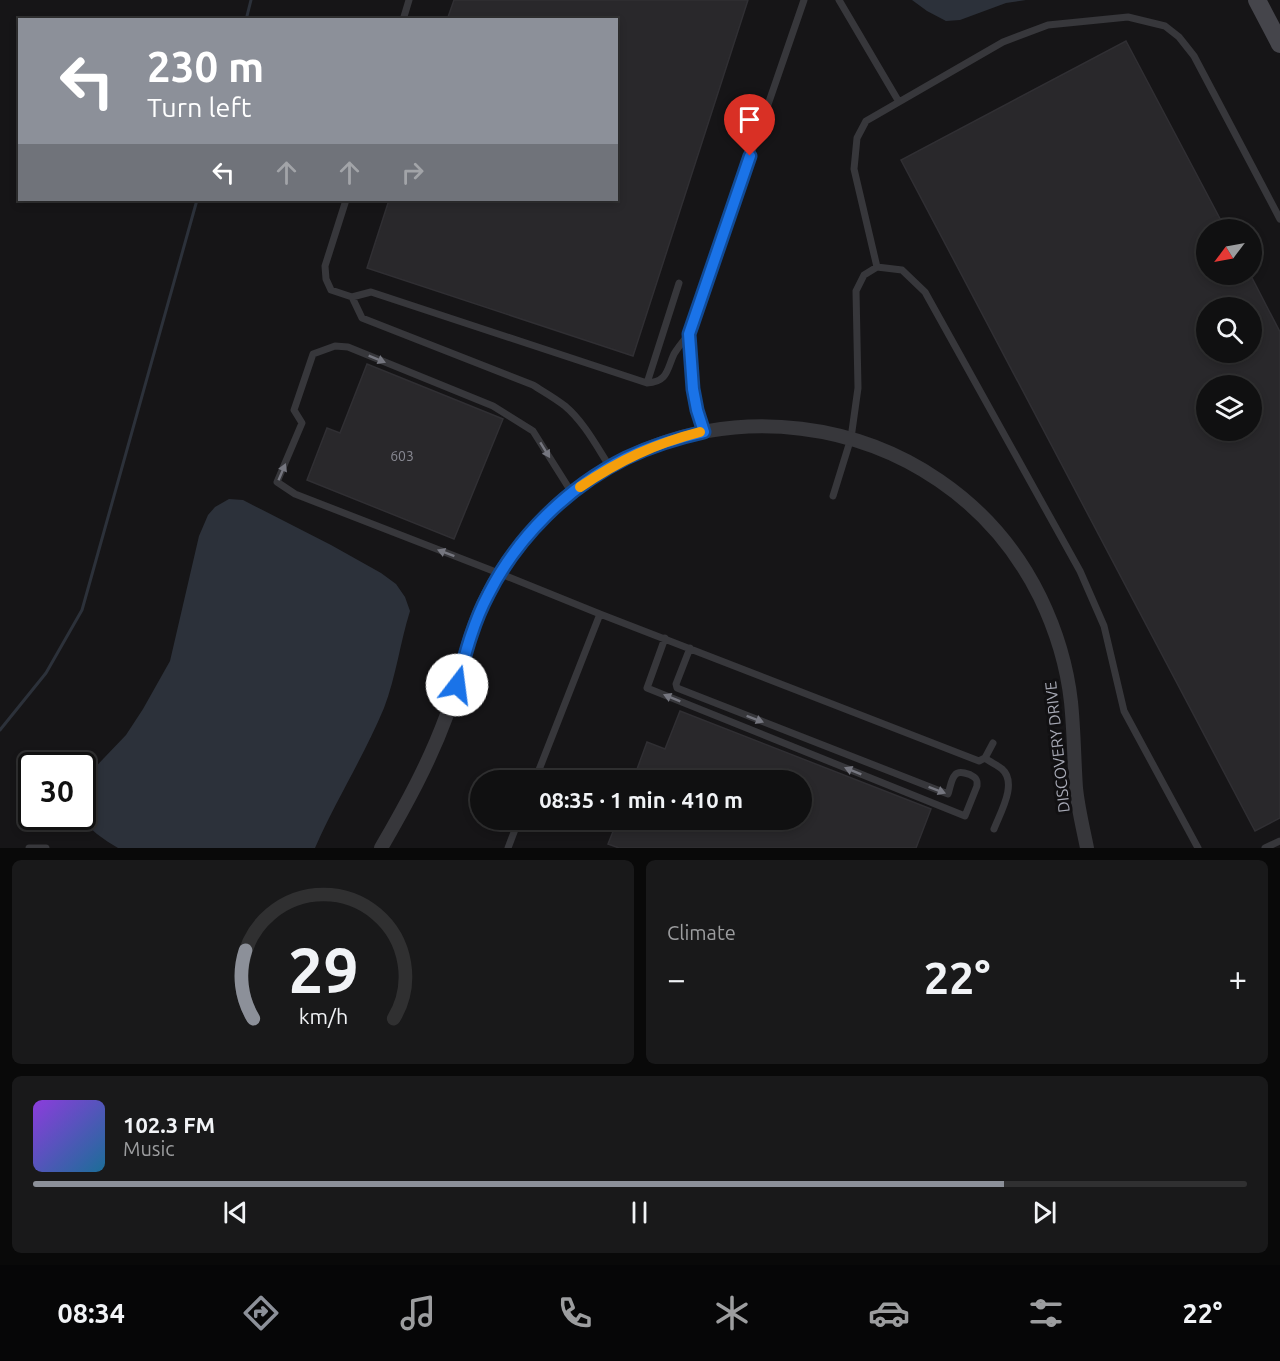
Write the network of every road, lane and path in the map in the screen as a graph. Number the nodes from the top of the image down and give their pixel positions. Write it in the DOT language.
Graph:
graph roads {
  1 [pos="410,0"];
  2 [pos="804,0"];
  3 [pos="840,0"];
  4 [pos="1257,0"];
  5 [pos="404,18"];
  6 [pos="1280,44"];
  7 [pos="899,102"];
  8 [pos="346,201"];
  9 [pos="1280,219"];
  10 [pos="877,267"];
  11 [pos="679,283"];
  12 [pos="352,297"];
  13 [pos="689,334"];
  14 [pos="647,383"];
  15 [pos="704,432"];
  16 [pos="851,438"];
  17 [pos="610,467"];
  18 [pos="572,493"];
  19 [pos="833,496"];
  20 [pos="501,573"];
  21 [pos="600,614"];
  22 [pos="665,638"];
  23 [pos="690,648"];
  24 [pos="993,743"];
  25 [pos="985,758"];
  26 [pos="539,770"];
  27 [pos="994,829"];
  28 [pos="515,830"];
  29 [pos="1280,841"];
  30 [pos="29,848"];
  31 [pos="46,848"];
  32 [pos="381,848"];
  33 [pos="508,848"];
  34 [pos="1087,848"];
  35 [pos="1198,848"];
  36 [pos="1265,848"];
  1 -- 5 [label="lane"];
  2 -- 13 [label="lane"];
  3 -- 7 [label="lane"];
  4 -- 6 [label="main road"];
  7 -- 9 [label="lane"];
  7 -- 10 [label="lane"];
  8 -- 12 [label="lane"];
  10 -- 16 [label="lane"];
  10 -- 35 [label="lane"];
  11 -- 14 [label="lane"];
  12 -- 14 [label="lane"];
  12 -- 17 [label="lane"];
  13 -- 14 [label="lane"];
  13 -- 15 [label="lane"];
  15 -- 16 [label="street, DISCOVERY DRIVE"];
  15 -- 17 [label="street, DISCOVERY DRIVE"];
  16 -- 19 [label="lane"];
  16 -- 34 [label="street, DISCOVERY DRIVE"];
  17 -- 18 [label="street, DISCOVERY DRIVE"];
  18 -- 20 [label="street, DISCOVERY DRIVE"];
  20 -- 18 [label="lane, one-way"];
  20 -- 21 [label="lane"];
  20 -- 32 [label="street, DISCOVERY DRIVE"];
  21 -- 22 [label="lane"];
  21 -- 26 [label="lane"];
  22 -- 23 [label="lane"];
  23 -- 22 [label="lane, one-way"];
  23 -- 25 [label="lane"];
  24 -- 25 [label="lane"];
  25 -- 27 [label="lane"];
  28 -- 33 [label="lane"];
  29 -- 36 [label="lane"];
  30 -- 31 [label="lane"];
}
